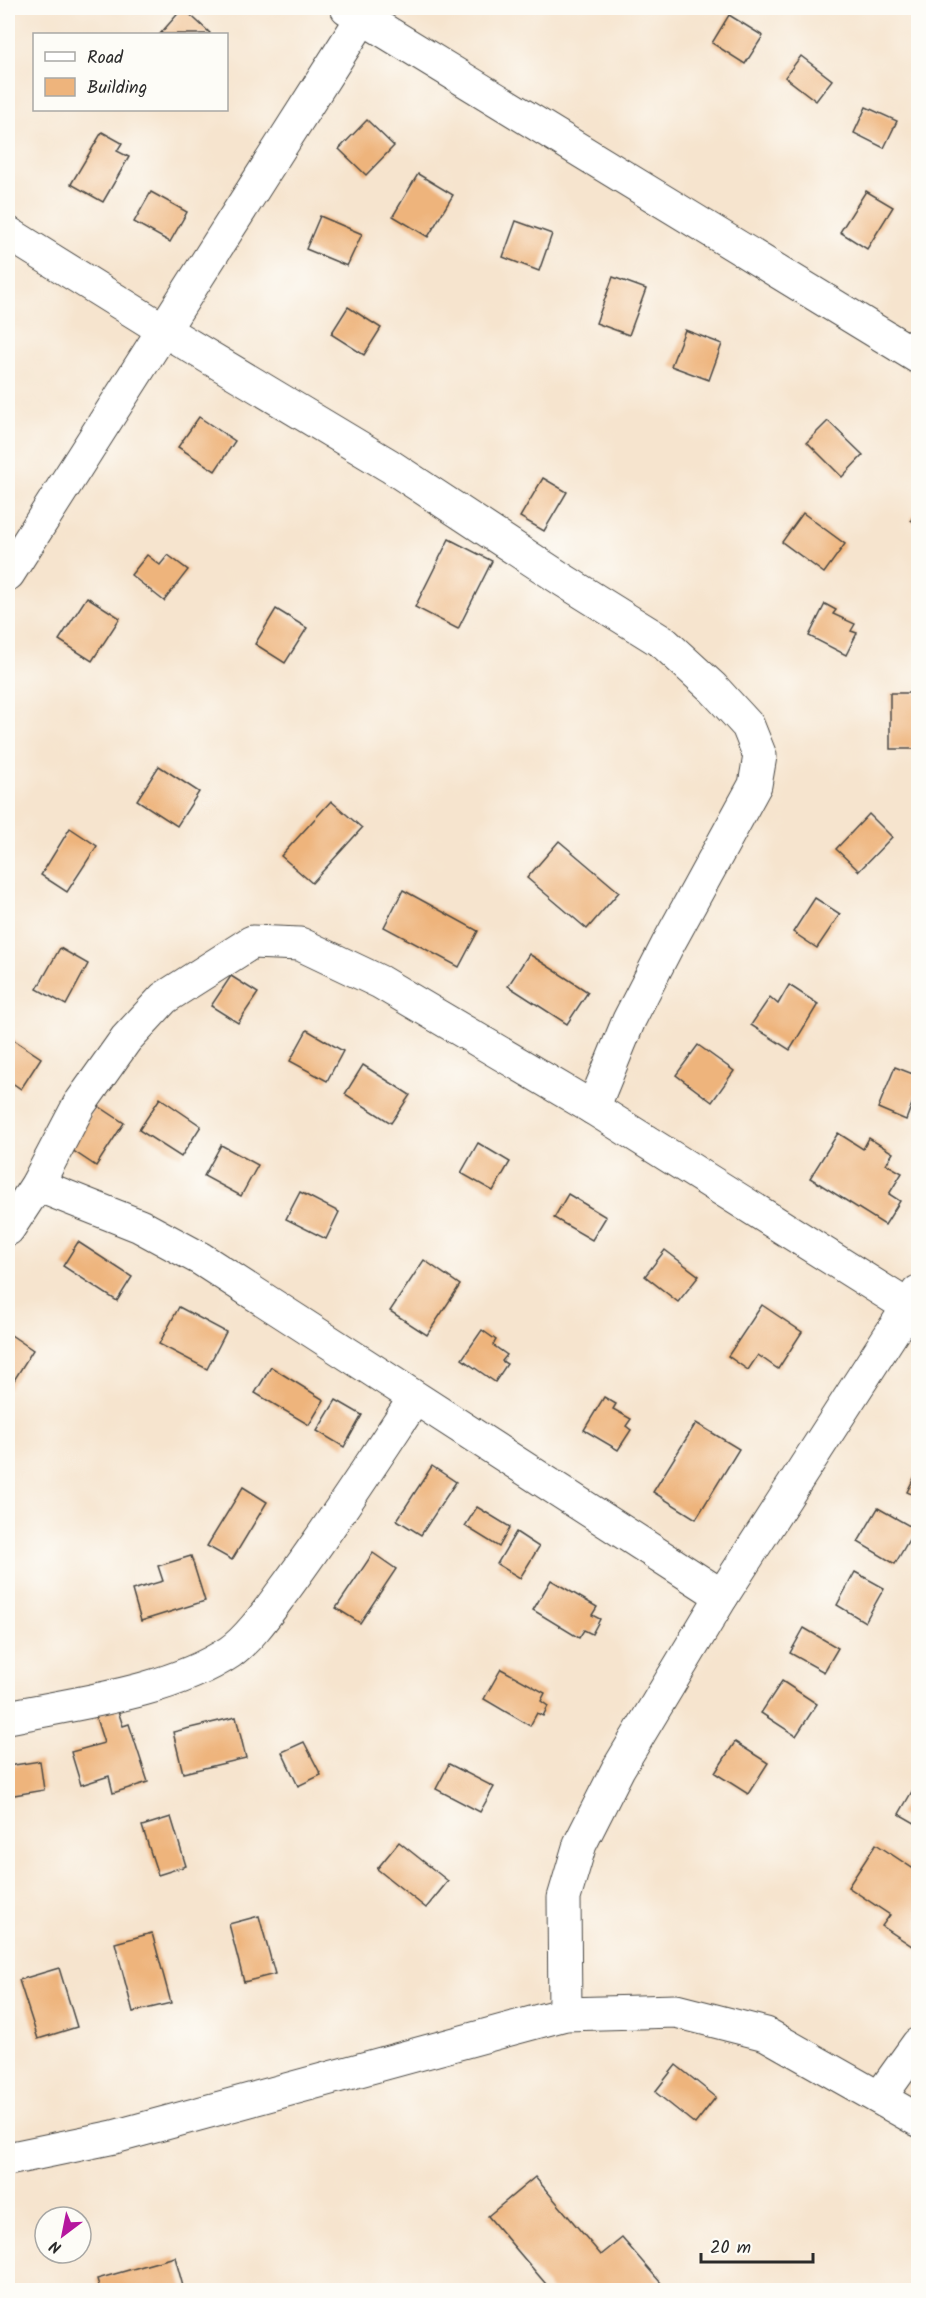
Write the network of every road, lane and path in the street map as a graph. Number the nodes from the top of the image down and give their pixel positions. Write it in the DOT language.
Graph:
graph roads {
  1 [pos="355,12"];
  2 [pos="8,233"];
  3 [pos="162,329"];
  4 [pos="918,357"];
  5 [pos="8,574"];
  6 [pos="592,1108"];
  7 [pos="37,1185"];
  8 [pos="8,1230"];
  9 [pos="914,1299"];
  10 [pos="414,1398"];
  11 [pos="722,1596"];
  12 [pos="8,1717"];
  13 [pos="565,2014"];
  14 [pos="918,2044"];
  15 [pos="880,2097"];
  16 [pos="918,2120"];
  17 [pos="8,2159"];
  1 -- 3 [label="street"];
  1 -- 4 [label="street"];
  2 -- 3 [label="street"];
  3 -- 5 [label="street"];
  3 -- 6 [label="street"];
  6 -- 7 [label="street"];
  6 -- 9 [label="street"];
  7 -- 8 [label="street"];
  7 -- 10 [label="street"];
  9 -- 11 [label="street"];
  10 -- 11 [label="street"];
  10 -- 12 [label="street"];
  11 -- 13 [label="street"];
  13 -- 15 [label="street"];
  13 -- 17 [label="street"];
  14 -- 15 [label="street"];
  15 -- 16 [label="street"];
}
